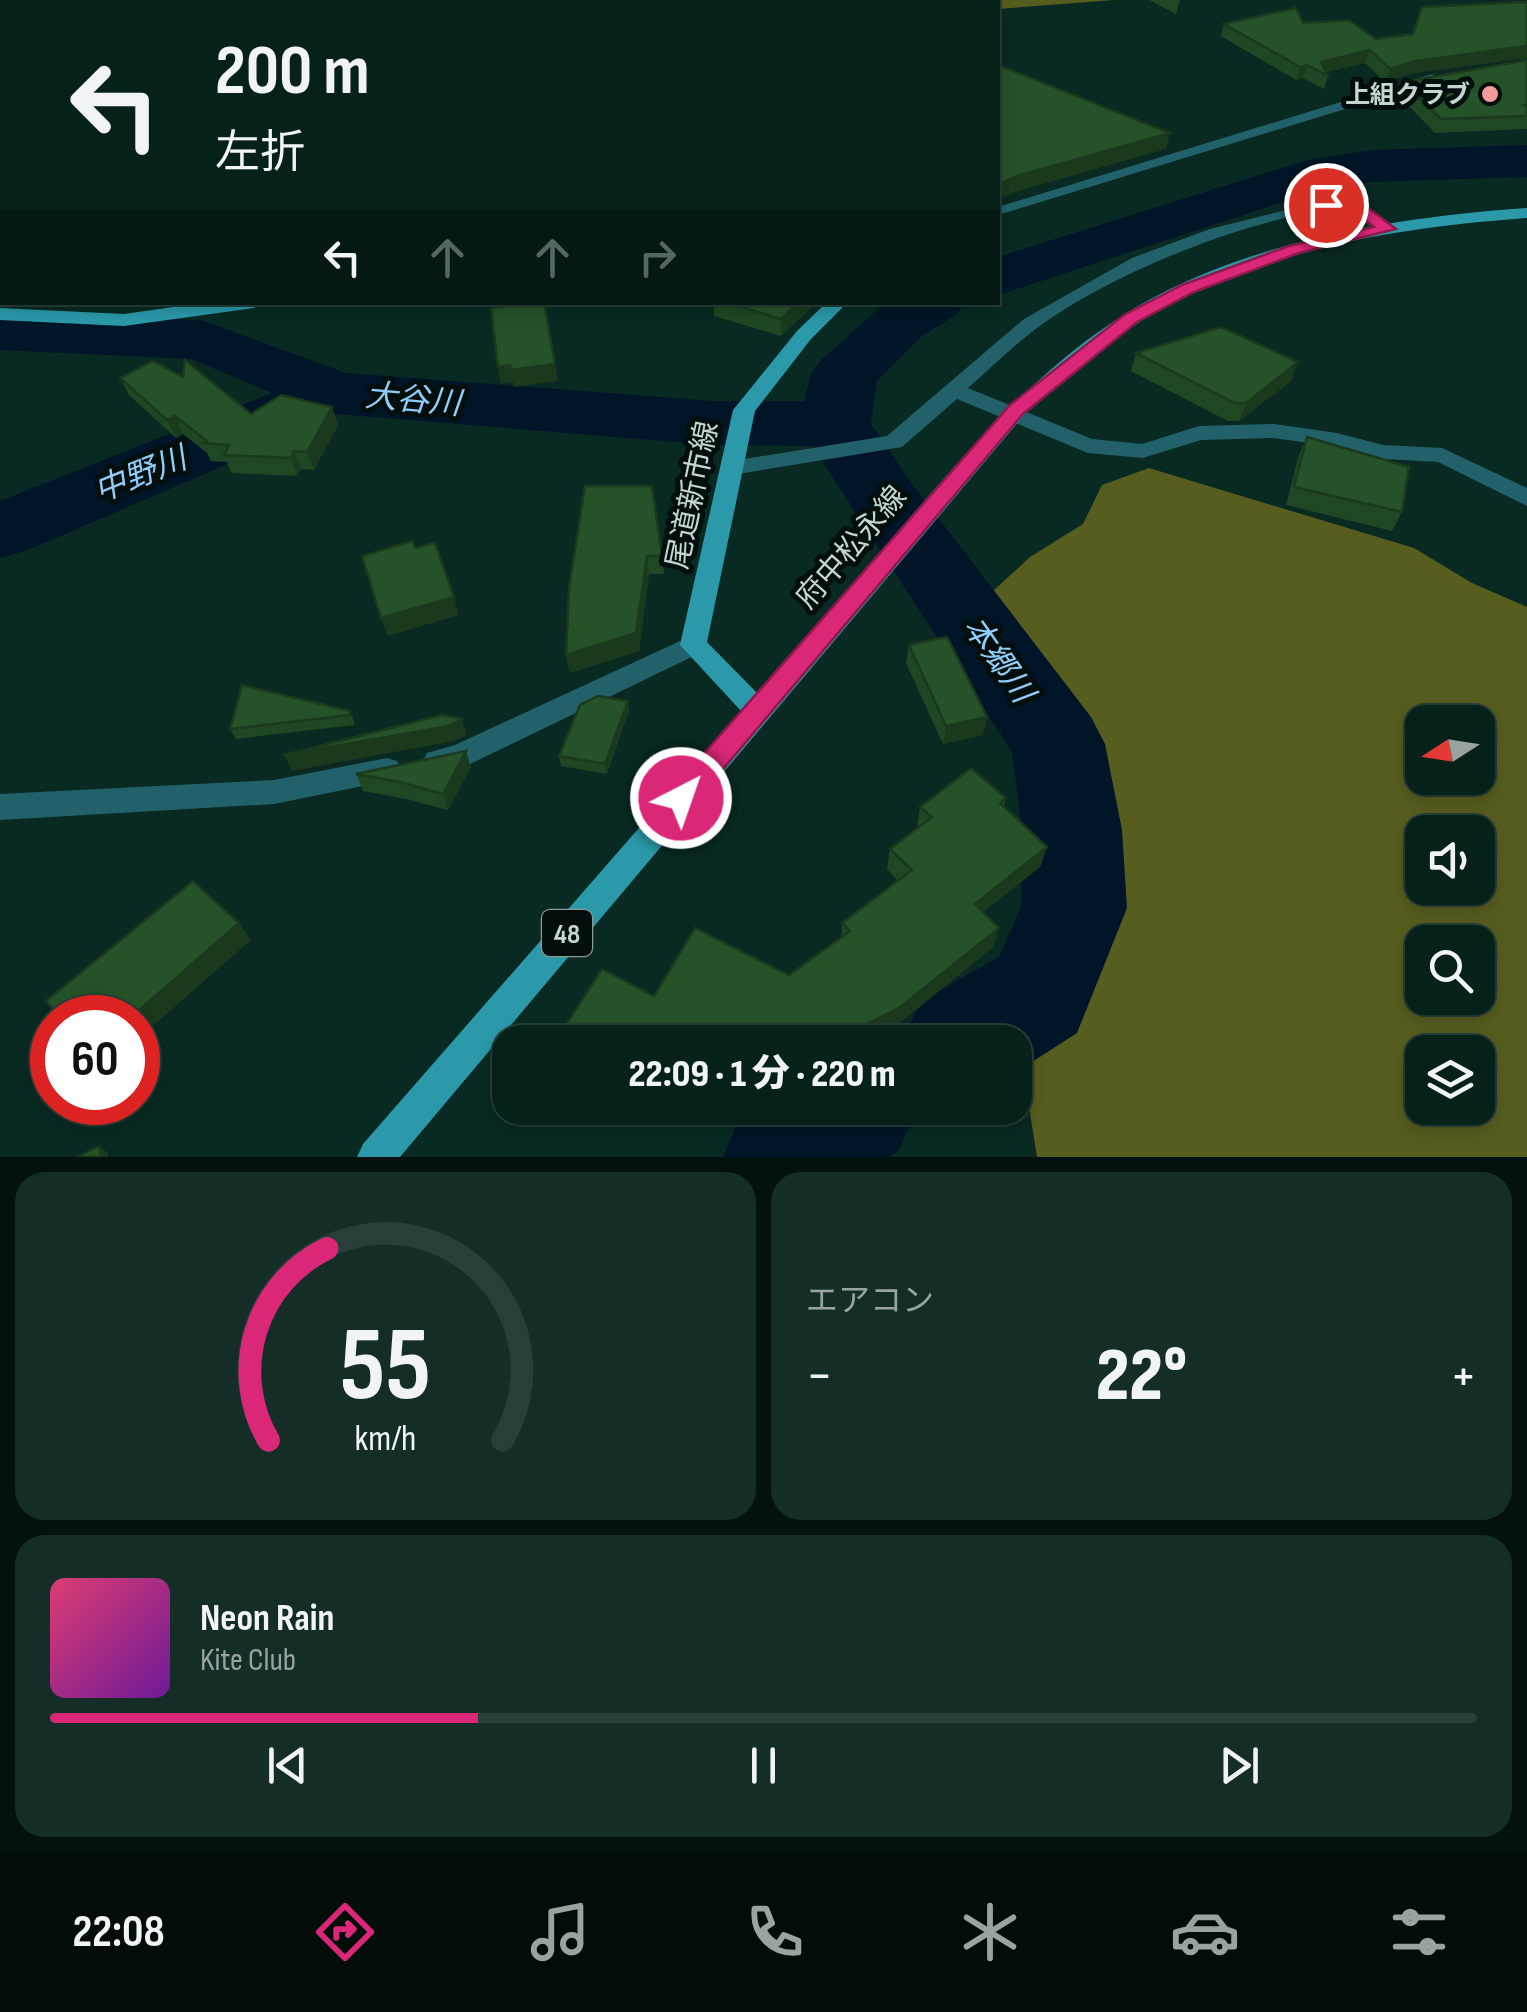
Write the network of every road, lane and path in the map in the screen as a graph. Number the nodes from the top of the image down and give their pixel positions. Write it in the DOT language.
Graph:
graph roads {
  1 [pos="1453,75"];
  2 [pos="1000,211"];
  3 [pos="1527,213"];
  4 [pos="1388,229"];
  5 [pos="232,305"];
  6 [pos="837,305"];
  7 [pos="0,314"];
  8 [pos="954,390"];
  9 [pos="1011,416"];
  10 [pos="732,468"];
  11 [pos="1527,498"];
  12 [pos="693,645"];
  13 [pos="757,710"];
  14 [pos="0,807"];
  15 [pos="376,1157"];
  1 -- 2 [label="street"];
  3 -- 4 [label="main road, 府中松永線 / 48"];
  4 -- 8 [label="street"];
  4 -- 9 [label="main road, 府中松永線 / 48"];
  5 -- 7 [label="main road"];
  6 -- 10 [label="main road, 尾道新市線"];
  8 -- 9 [label="street"];
  8 -- 10 [label="street"];
  9 -- 11 [label="street"];
  9 -- 13 [label="main road, 府中松永線 / 48"];
  10 -- 12 [label="main road, 尾道新市線"];
  12 -- 13 [label="main road"];
  12 -- 14 [label="street"];
  13 -- 15 [label="main road, 府中松永線 / 48"];
}
